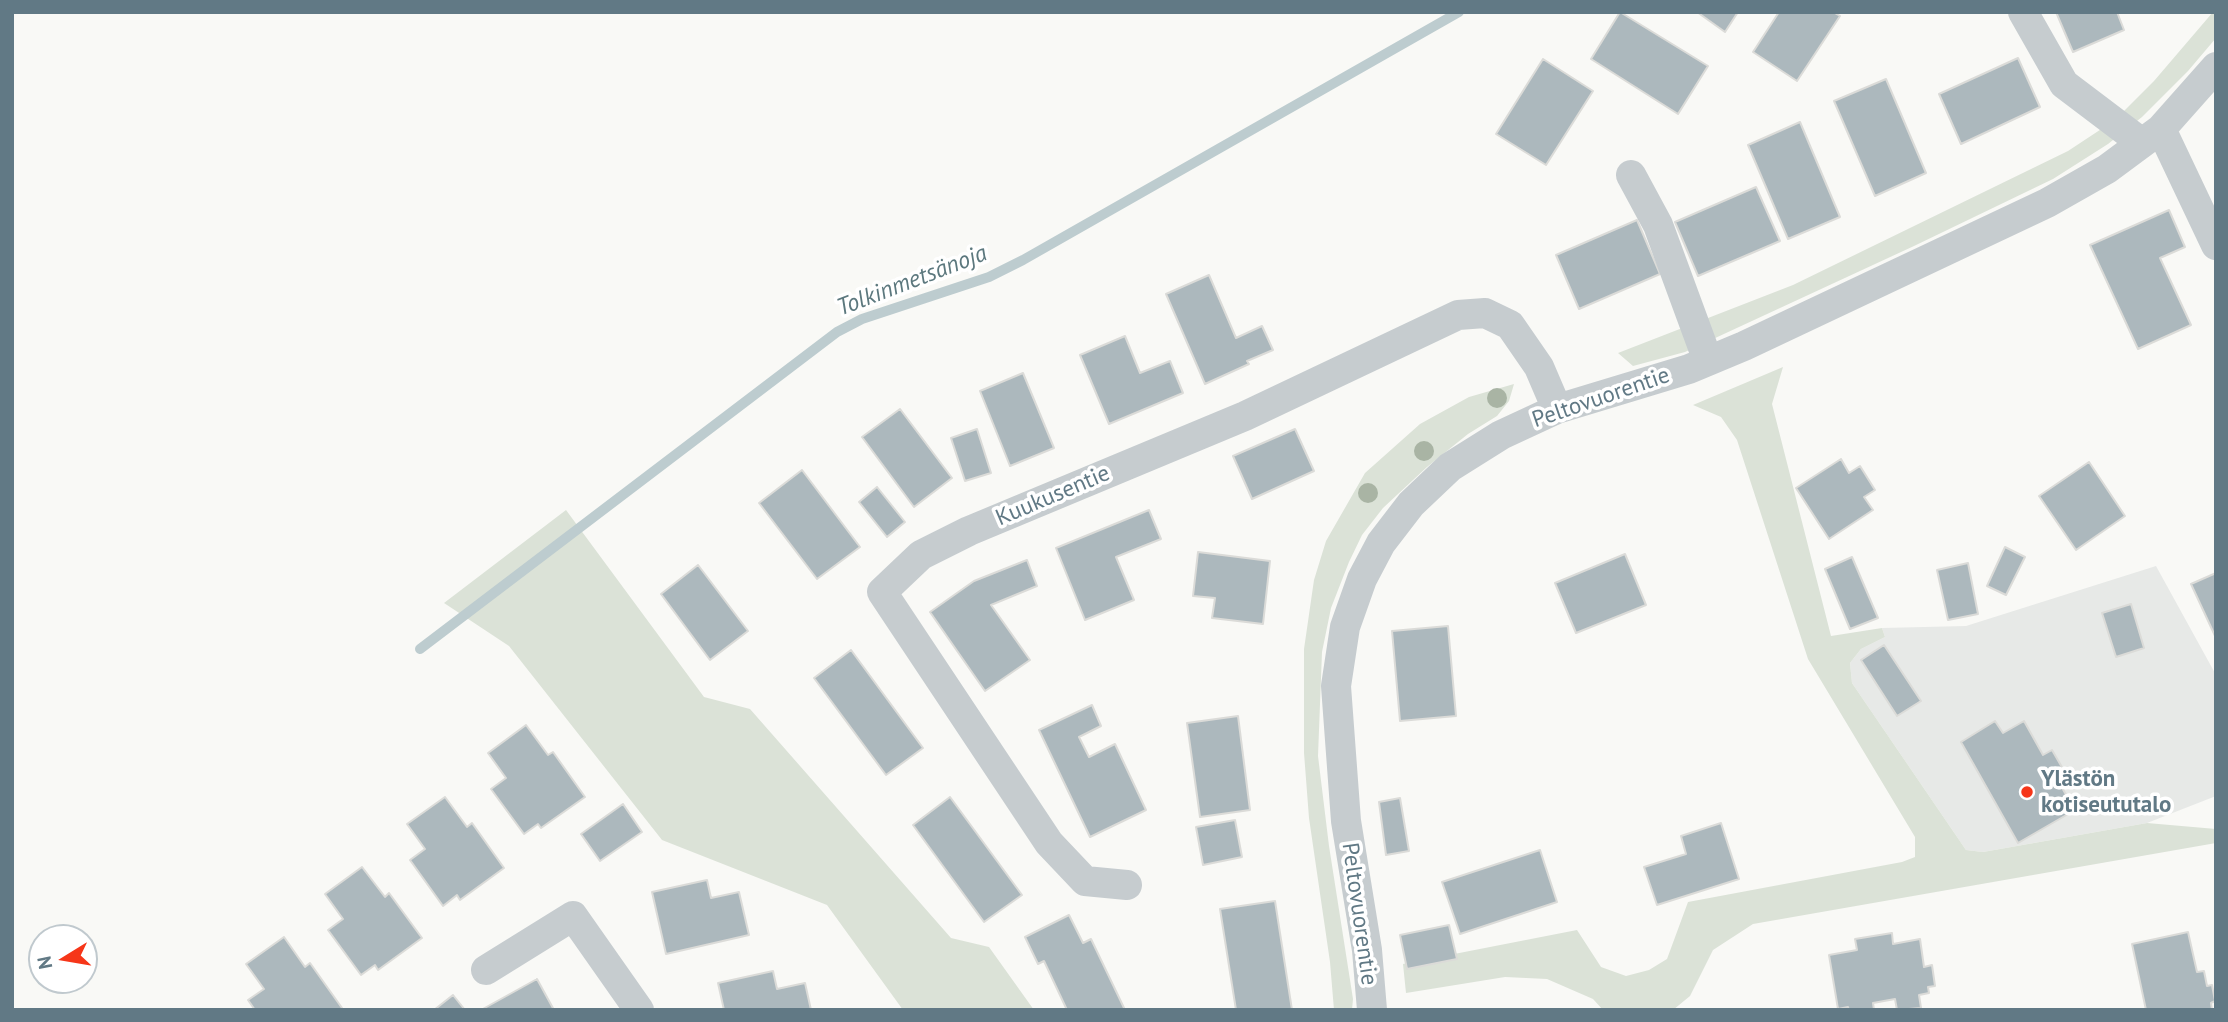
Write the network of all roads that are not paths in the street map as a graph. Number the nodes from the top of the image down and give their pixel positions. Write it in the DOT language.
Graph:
graph roads {
  1 [pos="2023,12"];
  2 [pos="2216,67"];
  3 [pos="2151,136"];
  4 [pos="1631,175"];
  5 [pos="2216,244"];
  6 [pos="1708,361"];
  7 [pos="1557,409"];
  8 [pos="1127,885"];
  9 [pos="486,970"];
  10 [pos="639,1010"];
  11 [pos="1372,1010"];
  1 -- 3 [label="street"];
  2 -- 3 [label="street, Peltovuorentie"];
  3 -- 5 [label="street"];
  3 -- 6 [label="street, Peltovuorentie"];
  4 -- 6 [label="street"];
  6 -- 7 [label="street, Peltovuorentie"];
  7 -- 8 [label="street, Kuukusentie"];
  7 -- 11 [label="street, Peltovuorentie"];
  9 -- 10 [label="street"];
}
